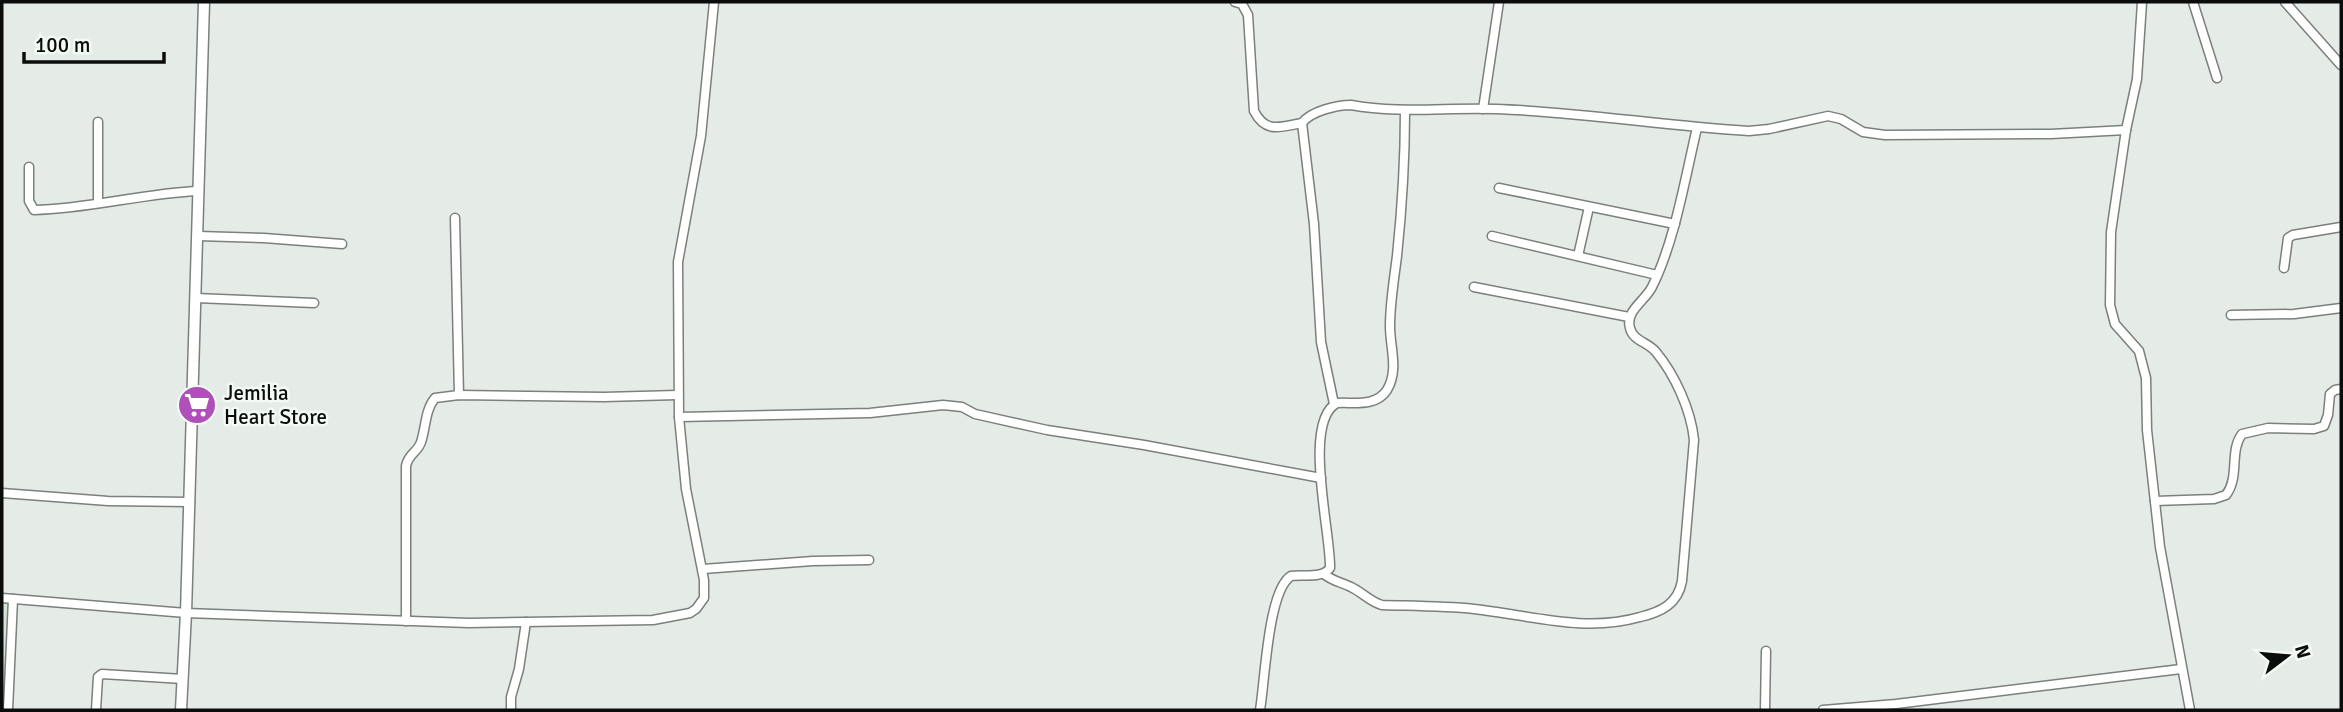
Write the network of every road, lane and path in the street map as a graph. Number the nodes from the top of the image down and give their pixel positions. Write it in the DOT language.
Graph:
graph roads {
  1 [pos="204,2"];
  2 [pos="714,2"];
  3 [pos="1235,2"];
  4 [pos="1499,2"];
  5 [pos="2142,2"];
  6 [pos="2193,2"];
  7 [pos="2285,2"];
  8 [pos="2341,65"];
  9 [pos="2217,78"];
  10 [pos="1483,109"];
  11 [pos="1405,111"];
  12 [pos="98,122"];
  13 [pos="1302,123"];
  14 [pos="1696,128"];
  15 [pos="2126,130"];
  16 [pos="29,167"];
  17 [pos="1499,188"];
  18 [pos="199,191"];
  19 [pos="98,203"];
  20 [pos="1589,206"];
  21 [pos="455,218"];
  22 [pos="1675,224"];
  23 [pos="2341,226"];
  24 [pos="198,236"];
  25 [pos="1492,236"];
  26 [pos="342,244"];
  27 [pos="1578,256"];
  28 [pos="2284,268"];
  29 [pos="1657,275"];
  30 [pos="1474,287"];
  31 [pos="197,298"];
  32 [pos="314,303"];
  33 [pos="2341,308"];
  34 [pos="2231,315"];
  35 [pos="1629,317"];
  36 [pos="2341,389"];
  37 [pos="459,395"];
  38 [pos="677,395"];
  39 [pos="1334,404"];
  40 [pos="679,417"];
  41 [pos="1321,478"];
  42 [pos="2,493"];
  43 [pos="2155,501"];
  44 [pos="190,502"];
  45 [pos="869,560"];
  46 [pos="703,569"];
  47 [pos="1324,574"];
  48 [pos="2,598"];
  49 [pos="13,598"];
  50 [pos="186,613"];
  51 [pos="406,621"];
  52 [pos="526,622"];
  53 [pos="1766,651"];
  54 [pos="2181,669"];
  55 [pos="183,679"];
  56 [pos="8,710"];
  57 [pos="96,710"];
  58 [pos="181,710"];
  59 [pos="511,710"];
  60 [pos="1260,710"];
  61 [pos="1765,710"];
  62 [pos="1823,710"];
  63 [pos="2190,710"];
  1 -- 18 [label="street"];
  2 -- 38 [label="street"];
  3 -- 13 [label="street"];
  4 -- 10 [label="street"];
  5 -- 15 [label="street"];
  6 -- 9 [label="street"];
  7 -- 8 [label="street"];
  10 -- 11 [label="street"];
  10 -- 14 [label="street"];
  11 -- 13 [label="street"];
  11 -- 39 [label="street"];
  12 -- 19 [label="street"];
  13 -- 39 [label="street"];
  14 -- 15 [label="street"];
  14 -- 22 [label="street"];
  15 -- 43 [label="street"];
  16 -- 19 [label="street"];
  17 -- 20 [label="street"];
  18 -- 19 [label="street"];
  18 -- 24 [label="street"];
  20 -- 22 [label="street"];
  20 -- 27 [label="street"];
  21 -- 37 [label="street"];
  22 -- 29 [label="street"];
  23 -- 28 [label="street"];
  24 -- 26 [label="street"];
  24 -- 31 [label="street"];
  25 -- 27 [label="street"];
  27 -- 29 [label="street"];
  29 -- 35 [label="street"];
  30 -- 35 [label="street"];
  31 -- 32 [label="street"];
  31 -- 44 [label="street"];
  33 -- 34 [label="street"];
  35 -- 47 [label="street"];
  36 -- 43 [label="street"];
  37 -- 38 [label="street"];
  37 -- 51 [label="street"];
  38 -- 40 [label="street"];
  39 -- 41 [label="street"];
  40 -- 41 [label="street"];
  40 -- 46 [label="street"];
  41 -- 47 [label="street"];
  42 -- 44 [label="street"];
  43 -- 54 [label="street"];
  44 -- 50 [label="street"];
  45 -- 46 [label="street"];
  46 -- 52 [label="street"];
  47 -- 60 [label="street"];
  48 -- 49 [label="street"];
  49 -- 50 [label="street"];
  49 -- 56 [label="street"];
  50 -- 51 [label="street"];
  50 -- 55 [label="street"];
  51 -- 52 [label="street"];
  52 -- 59 [label="street"];
  53 -- 61 [label="street"];
  54 -- 62 [label="street"];
  54 -- 63 [label="street"];
  55 -- 57 [label="street"];
  55 -- 58 [label="street"];
}
